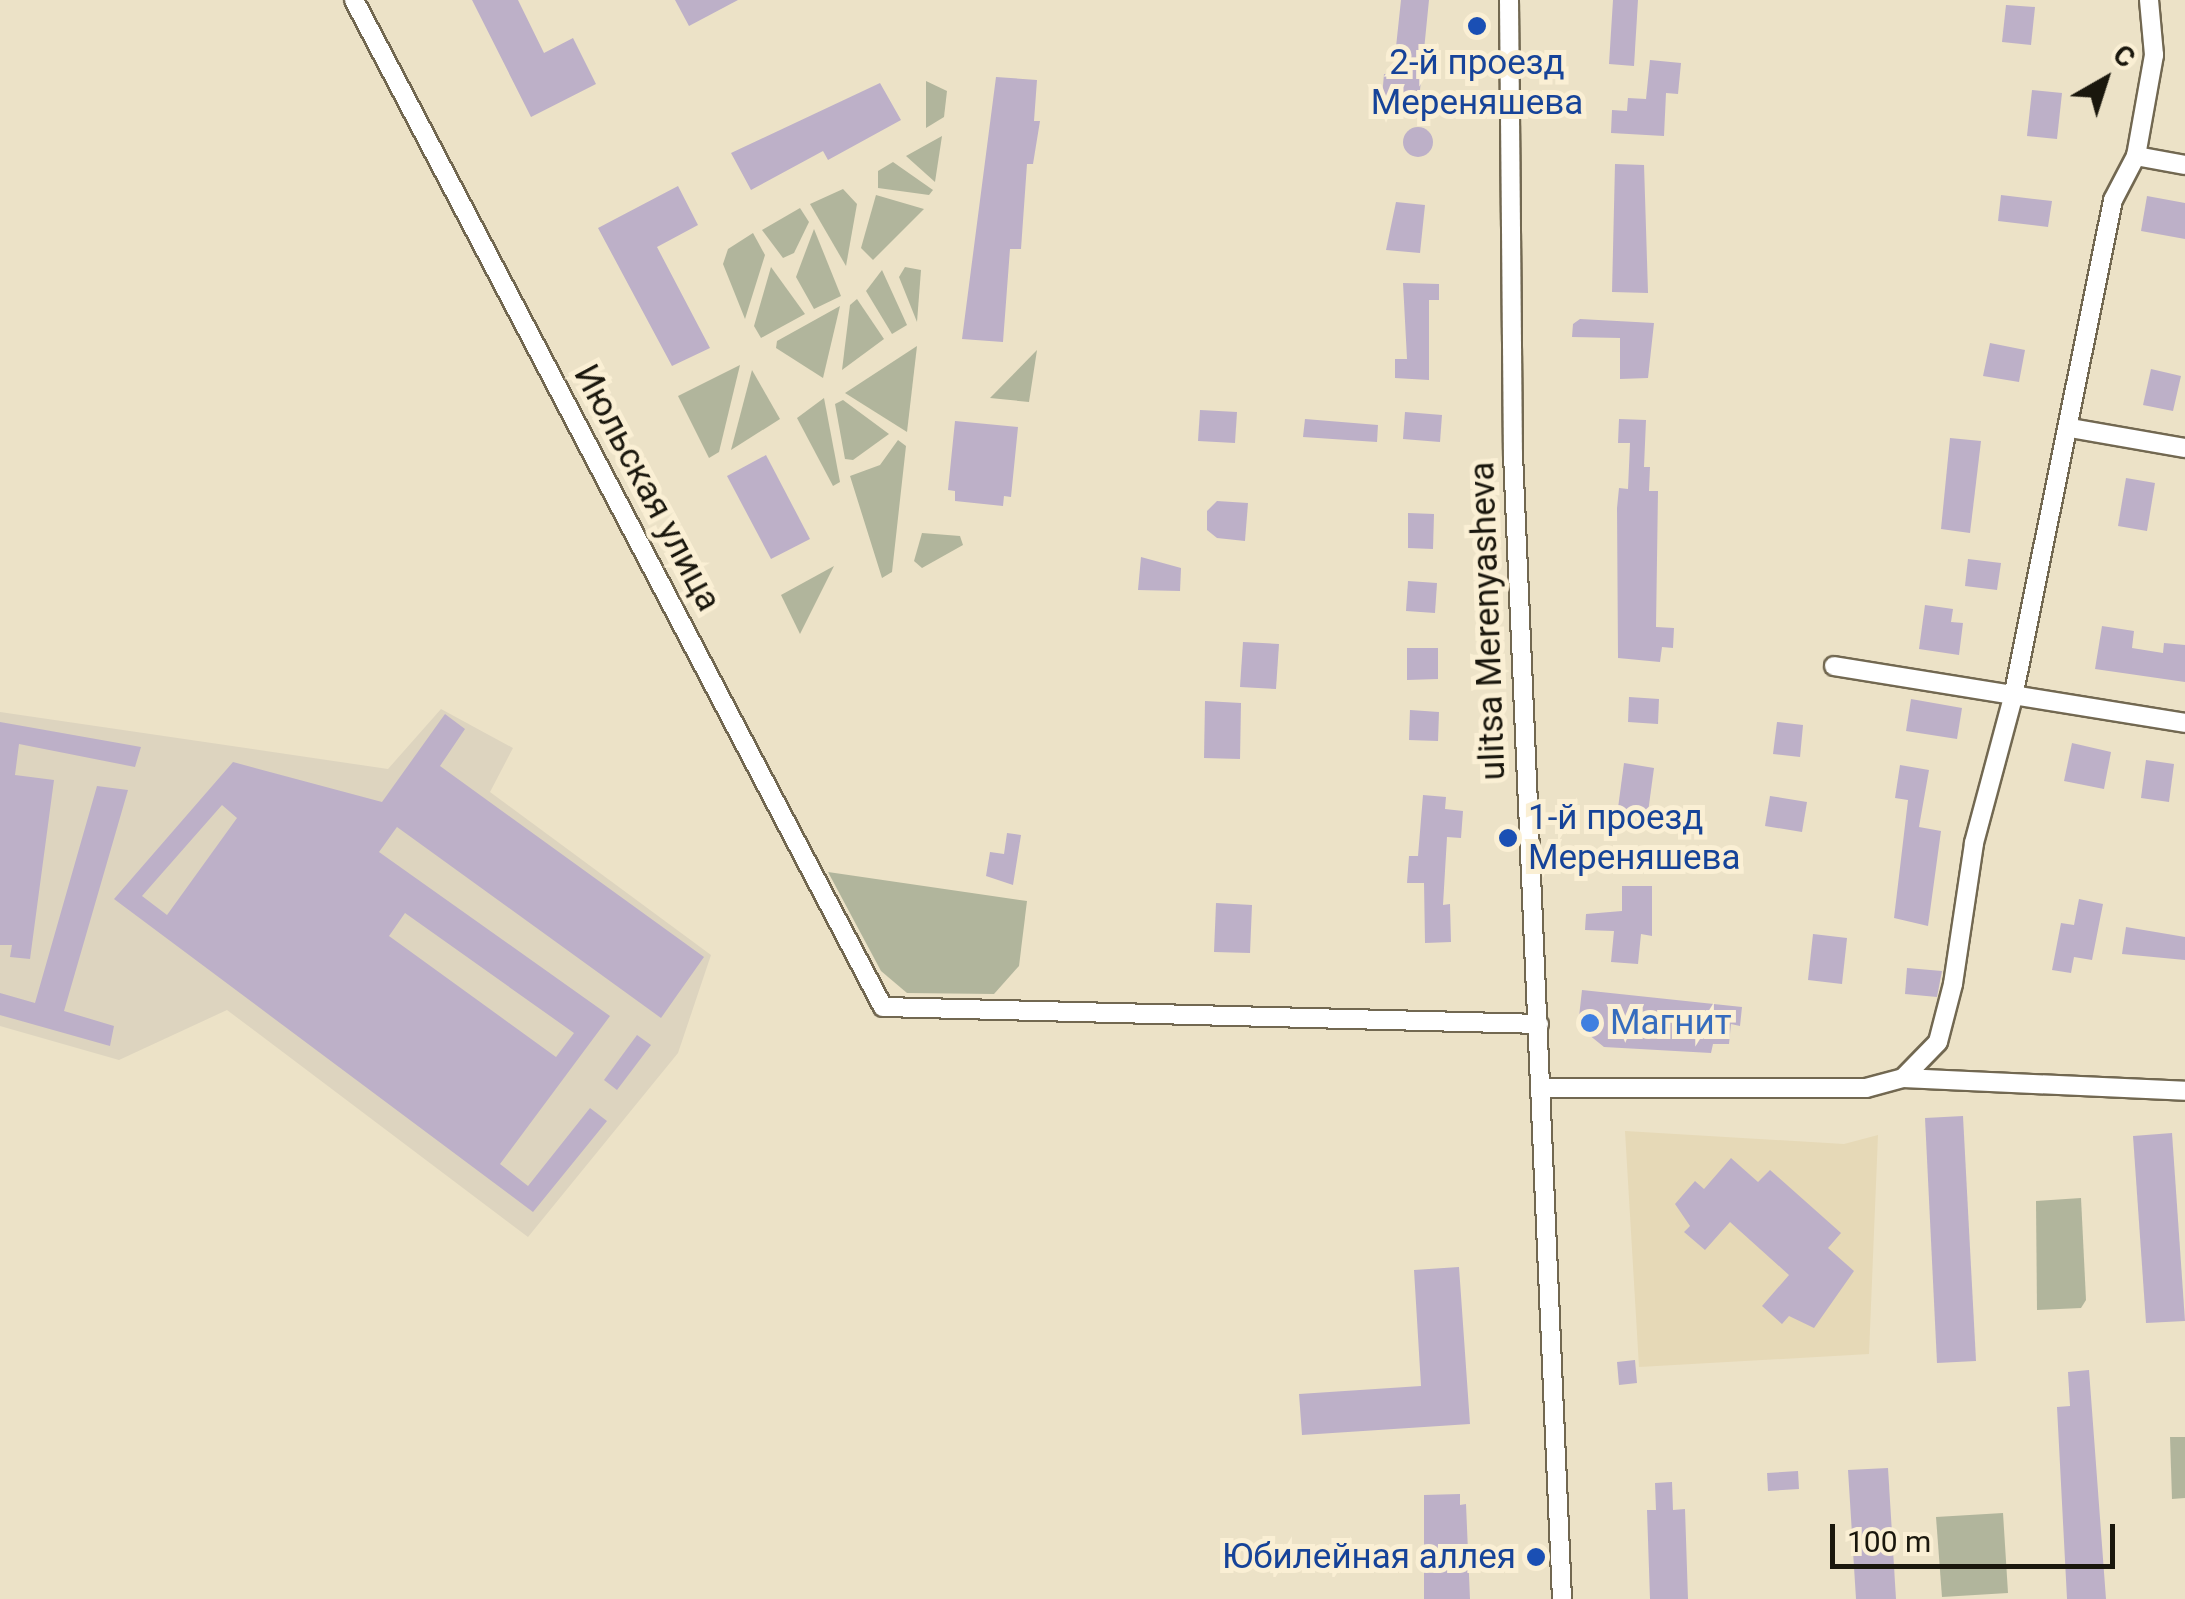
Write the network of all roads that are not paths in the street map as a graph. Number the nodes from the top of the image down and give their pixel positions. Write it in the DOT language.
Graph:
graph roads {
  1 [pos="354,0"];
  2 [pos="1510,0"];
  3 [pos="2149,0"];
  4 [pos="2136,156"];
  5 [pos="2185,165"];
  6 [pos="2070,428"];
  7 [pos="2185,448"];
  8 [pos="1834,666"];
  9 [pos="2014,696"];
  10 [pos="2185,723"];
  11 [pos="1538,1024"];
  12 [pos="1903,1078"];
  13 [pos="1542,1088"];
  14 [pos="2185,1091"];
  15 [pos="1562,1599"];
  1 -- 11 [label="street, Июльская улица"];
  2 -- 11 [label="street, ulitsa Merenyasheva"];
  3 -- 4 [label="street"];
  4 -- 5 [label="street"];
  4 -- 6 [label="street"];
  6 -- 7 [label="street"];
  6 -- 9 [label="street"];
  8 -- 9 [label="street"];
  9 -- 10 [label="street"];
  9 -- 12 [label="street"];
  11 -- 13 [label="street, ulitsa Merenyasheva"];
  12 -- 13 [label="street"];
  12 -- 14 [label="street"];
  13 -- 15 [label="street, ulitsa Merenyasheva"];
}
